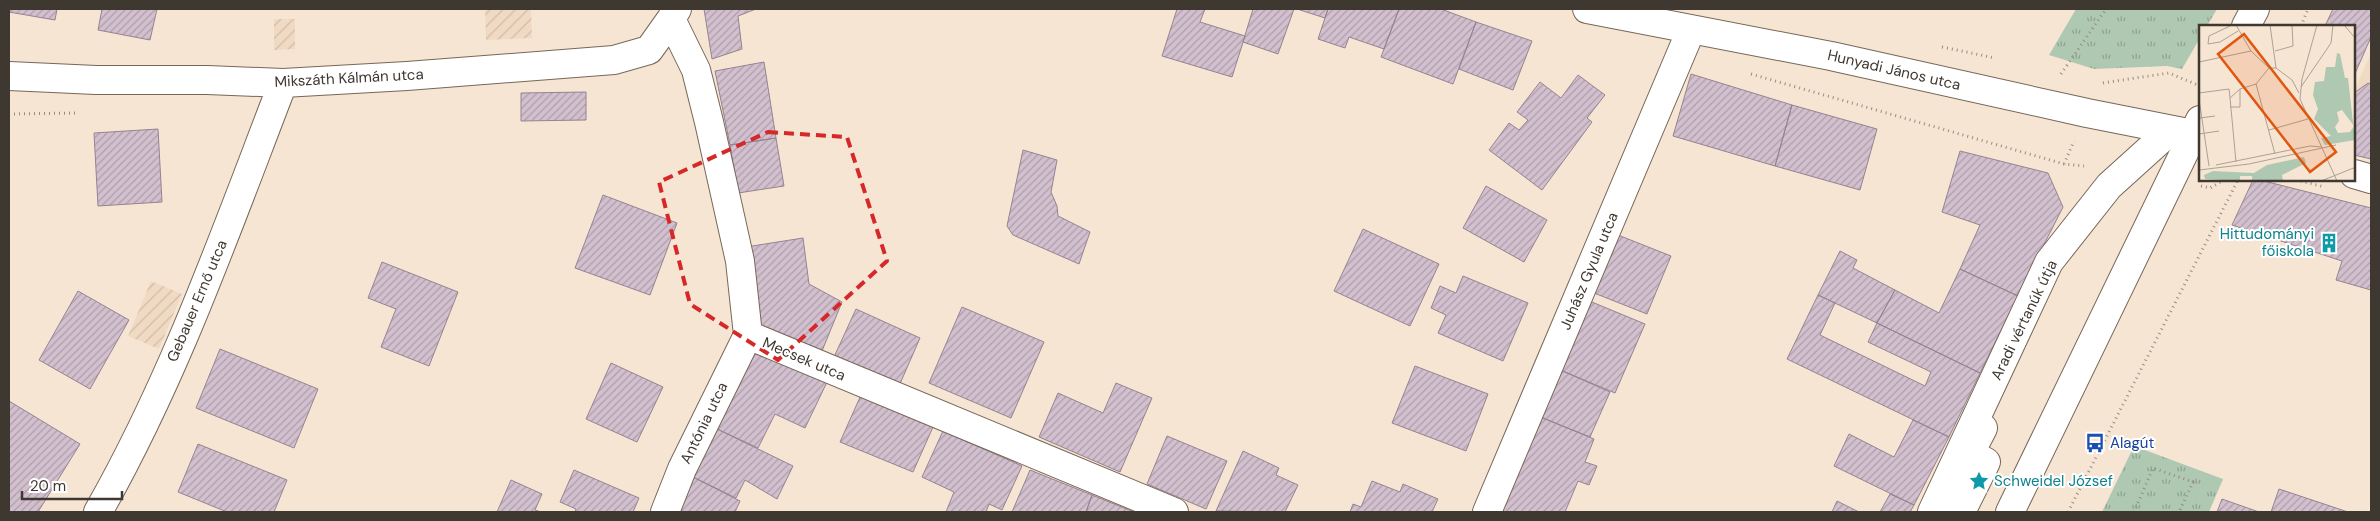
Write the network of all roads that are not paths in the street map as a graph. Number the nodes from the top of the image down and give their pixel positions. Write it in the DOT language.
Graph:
graph roads {
  1 [pos="1587,9"];
  2 [pos="2255,9"];
  3 [pos="674,14"];
  4 [pos="2247,25"];
  5 [pos="1691,30"];
  6 [pos="9,76"];
  7 [pos="283,83"];
  8 [pos="2191,130"];
  9 [pos="2125,170"];
  10 [pos="2355,174"];
  11 [pos="2371,179"];
  12 [pos="748,335"];
  13 [pos="98,512"];
  14 [pos="666,512"];
  15 [pos="1174,512"];
  16 [pos="1487,512"];
  17 [pos="1932,512"];
  18 [pos="1961,512"];
  19 [pos="2010,512"];
  1 -- 5 [label="street, Hunyadi János utca"];
  2 -- 4 [label="street"];
  3 -- 7 [label="street, Mikszáth Kálmán utca"];
  3 -- 12 [label="street, Mecsek utca"];
  5 -- 8 [label="street, Hunyadi János utca"];
  5 -- 16 [label="street, Juhász Gyula utca"];
  6 -- 7 [label="street, Mikszáth Kálmán utca"];
  7 -- 13 [label="street, Gebauer Ernő utca"];
  8 -- 9 [label="street, Aradi vértanúk útja"];
  8 -- 19 [label="street"];
  9 -- 17 [label="street, Aradi vértanúk útja"];
  9 -- 18 [label="street"];
  10 -- 11 [label="street"];
  12 -- 14 [label="street, Antónia utca"];
  12 -- 15 [label="street, Mecsek utca"];
}
